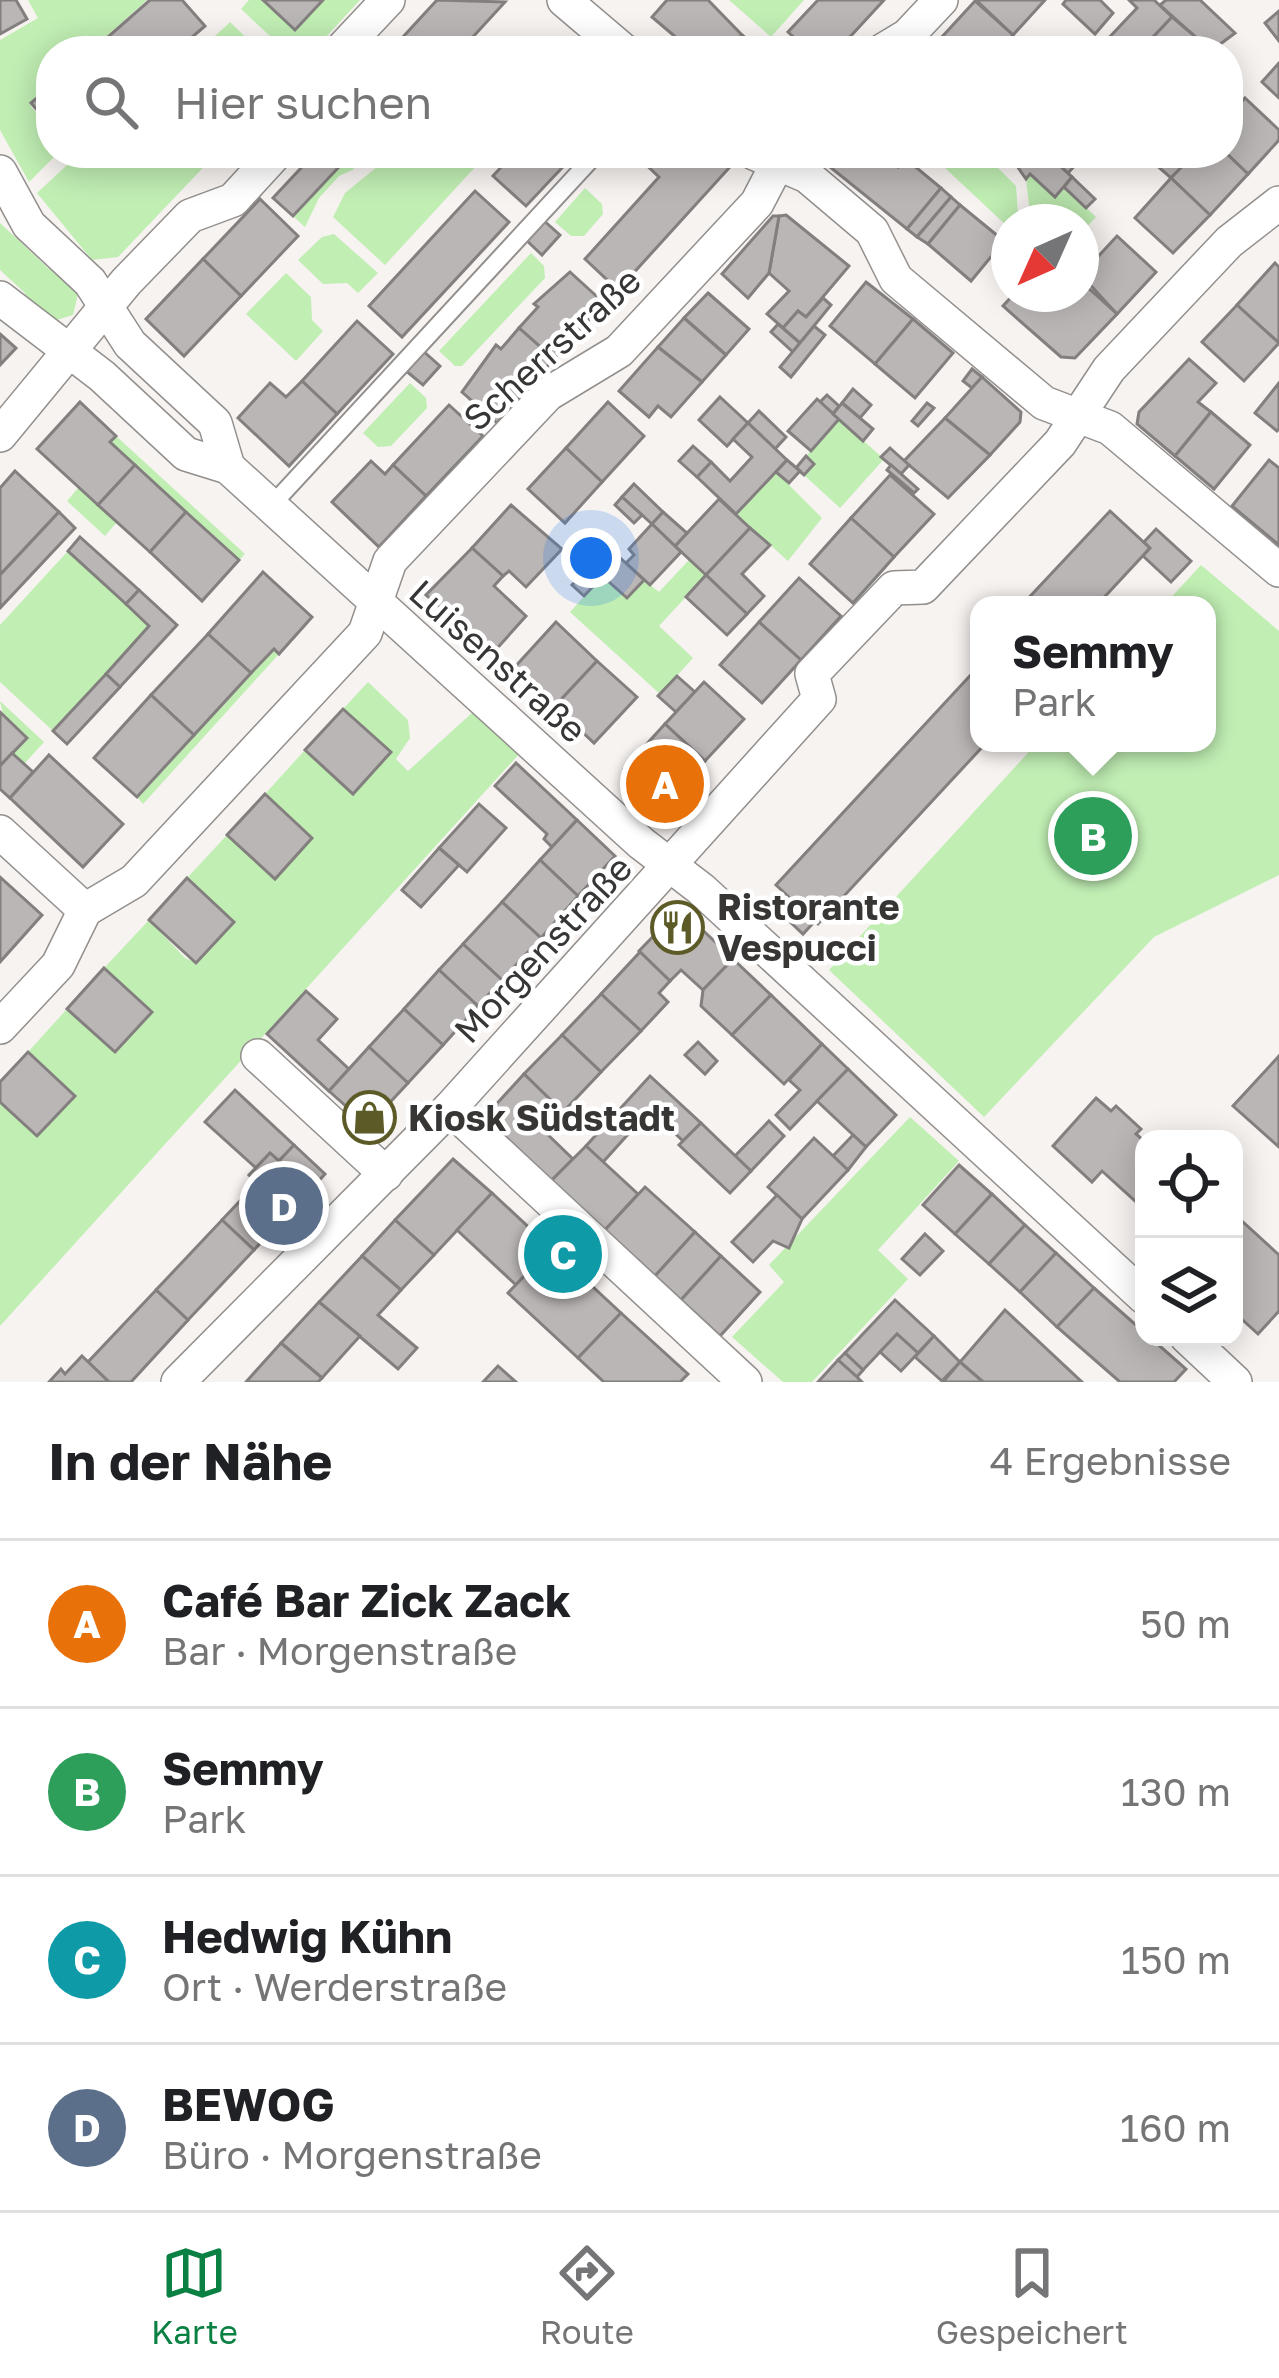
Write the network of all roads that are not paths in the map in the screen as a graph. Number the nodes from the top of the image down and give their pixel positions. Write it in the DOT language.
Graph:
graph roads {
  1 [pos="388,0"];
  2 [pos="563,0"];
  3 [pos="940,0"];
  4 [pos="354,36"];
  5 [pos="606,36"];
  6 [pos="907,36"];
  7 [pos="262,168"];
  8 [pos="583,168"];
  9 [pos="768,168"];
  10 [pos="793,168"];
  11 [pos="0,172"];
  12 [pos="0,198"];
  13 [pos="1279,203"];
  14 [pos="29,225"];
  15 [pos="0,298"];
  16 [pos="106,308"];
  17 [pos="71,354"];
  18 [pos="1078,416"];
  19 [pos="0,435"];
  20 [pos="228,466"];
  21 [pos="271,506"];
  22 [pos="1279,570"];
  23 [pos="376,603"];
  24 [pos="0,832"];
  25 [pos="670,868"];
  26 [pos="85,910"];
  27 [pos="0,1027"];
  28 [pos="258,1056"];
  29 [pos="450,1108"];
  30 [pos="386,1174"];
  31 [pos="1135,1289"];
  32 [pos="1197,1346"];
  33 [pos="178,1382"];
  34 [pos="745,1382"];
  35 [pos="1235,1382"];
  1 -- 4 [label="street"];
  2 -- 5 [label="street"];
  3 -- 6 [label="street"];
  7 -- 16 [label="street"];
  8 -- 21 [label="lane"];
  9 -- 23 [label="street, Scherrstraße"];
  10 -- 18 [label="street"];
  11 -- 14 [label="street, Luisenstraße"];
  12 -- 14 [label="street"];
  13 -- 18 [label="street, Morgenstraße"];
  14 -- 16 [label="street, Luisenstraße"];
  15 -- 17 [label="street, Luisenstraße"];
  16 -- 17 [label="street"];
  16 -- 20 [label="street, Luisenstraße"];
  17 -- 19 [label="street"];
  17 -- 20 [label="street, Luisenstraße"];
  18 -- 22 [label="street"];
  18 -- 25 [label="street, Morgenstraße"];
  20 -- 21 [label="street, Luisenstraße"];
  21 -- 23 [label="street, Luisenstraße"];
  23 -- 25 [label="street, Luisenstraße"];
  23 -- 26 [label="street, Scherrstraße"];
  24 -- 26 [label="street"];
  25 -- 29 [label="street, Morgenstraße"];
  25 -- 31 [label="street, Luisenstraße"];
  26 -- 27 [label="street"];
  28 -- 30 [label="street"];
  29 -- 30 [label="street, Morgenstraße"];
  29 -- 34 [label="street"];
  30 -- 33 [label="street, Morgenstraße"];
  32 -- 35 [label="street"];
}
